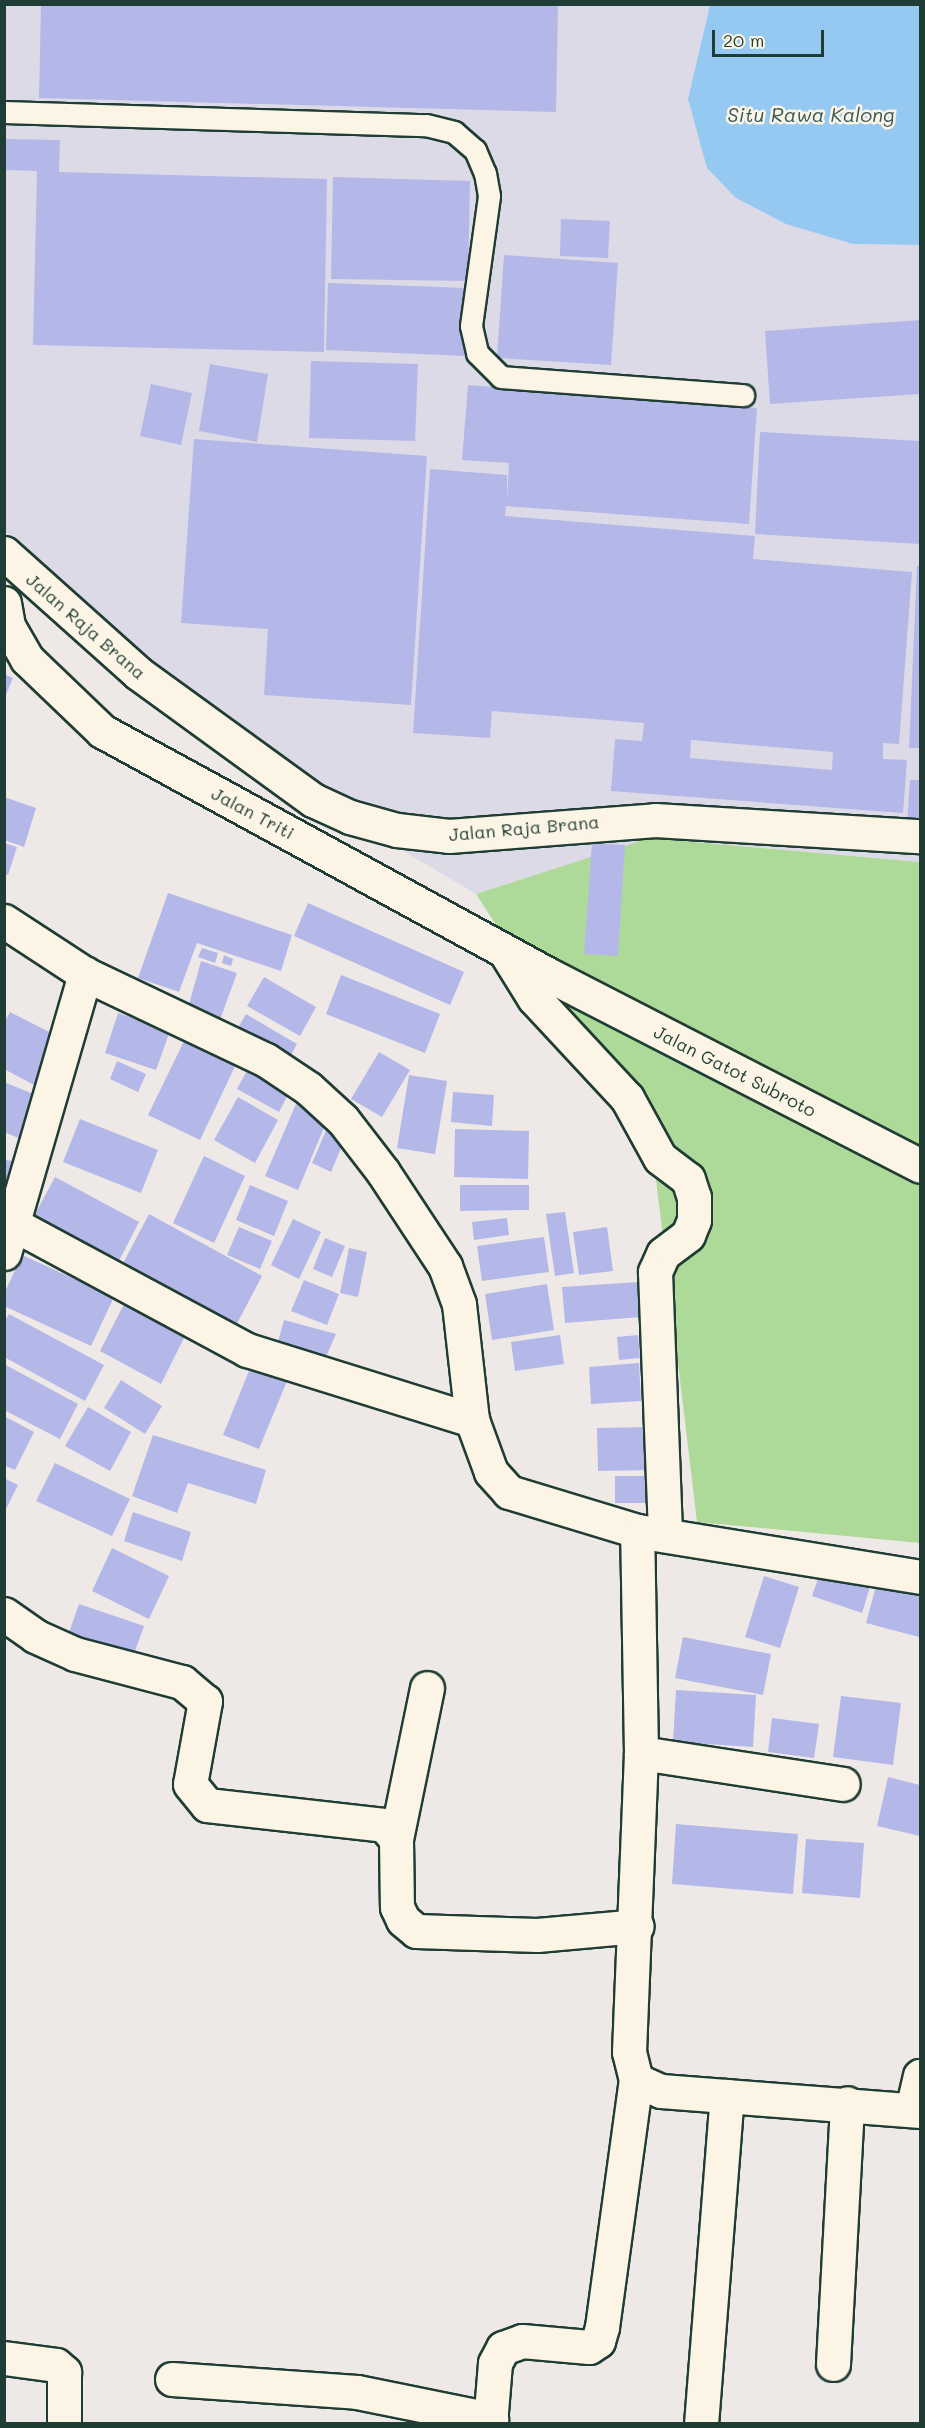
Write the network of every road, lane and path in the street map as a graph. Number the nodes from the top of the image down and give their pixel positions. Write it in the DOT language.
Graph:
graph roads {
  1 [pos="4,112"];
  2 [pos="743,395"];
  3 [pos="4,553"];
  4 [pos="4,603"];
  5 [pos="921,836"];
  6 [pos="4,921"];
  7 [pos="505,951"];
  8 [pos="85,974"];
  9 [pos="549,975"];
  10 [pos="921,1166"];
  11 [pos="10,1239"];
  12 [pos="472,1420"];
  13 [pos="651,1533"];
  14 [pos="921,1577"];
  15 [pos="4,1614"];
  16 [pos="427,1688"];
  17 [pos="641,1753"];
  18 [pos="843,1784"];
  19 [pos="396,1839"];
  20 [pos="637,1926"];
  21 [pos="921,2076"];
  22 [pos="636,2080"];
  23 [pos="727,2096"];
  24 [pos="847,2103"];
  25 [pos="916,2110"];
  26 [pos="4,2358"];
  27 [pos="832,2364"];
  28 [pos="172,2379"];
  29 [pos="490,2421"];
  30 [pos="64,2424"];
  31 [pos="701,2424"];
  1 -- 2 [label="lane"];
  3 -- 5 [label="street, Jalan Raja Brana"];
  4 -- 7 [label="street, Jalan Triti"];
  6 -- 8 [label="street"];
  7 -- 9 [label="street, Jalan Triti"];
  7 -- 13 [label="street"];
  8 -- 11 [label="street"];
  8 -- 12 [label="street"];
  9 -- 10 [label="street, Jalan Gatot Subroto"];
  11 -- 12 [label="street"];
  12 -- 13 [label="street"];
  13 -- 14 [label="street"];
  13 -- 17 [label="street"];
  15 -- 19 [label="street"];
  16 -- 19 [label="street"];
  17 -- 18 [label="street"];
  17 -- 20 [label="street"];
  19 -- 20 [label="street"];
  20 -- 22 [label="street"];
  21 -- 25 [label="street"];
  22 -- 23 [label="street"];
  22 -- 29 [label="street"];
  23 -- 24 [label="street"];
  23 -- 31 [label="street"];
  24 -- 25 [label="street"];
  24 -- 27 [label="street"];
  26 -- 30 [label="street"];
  28 -- 29 [label="street"];
}
